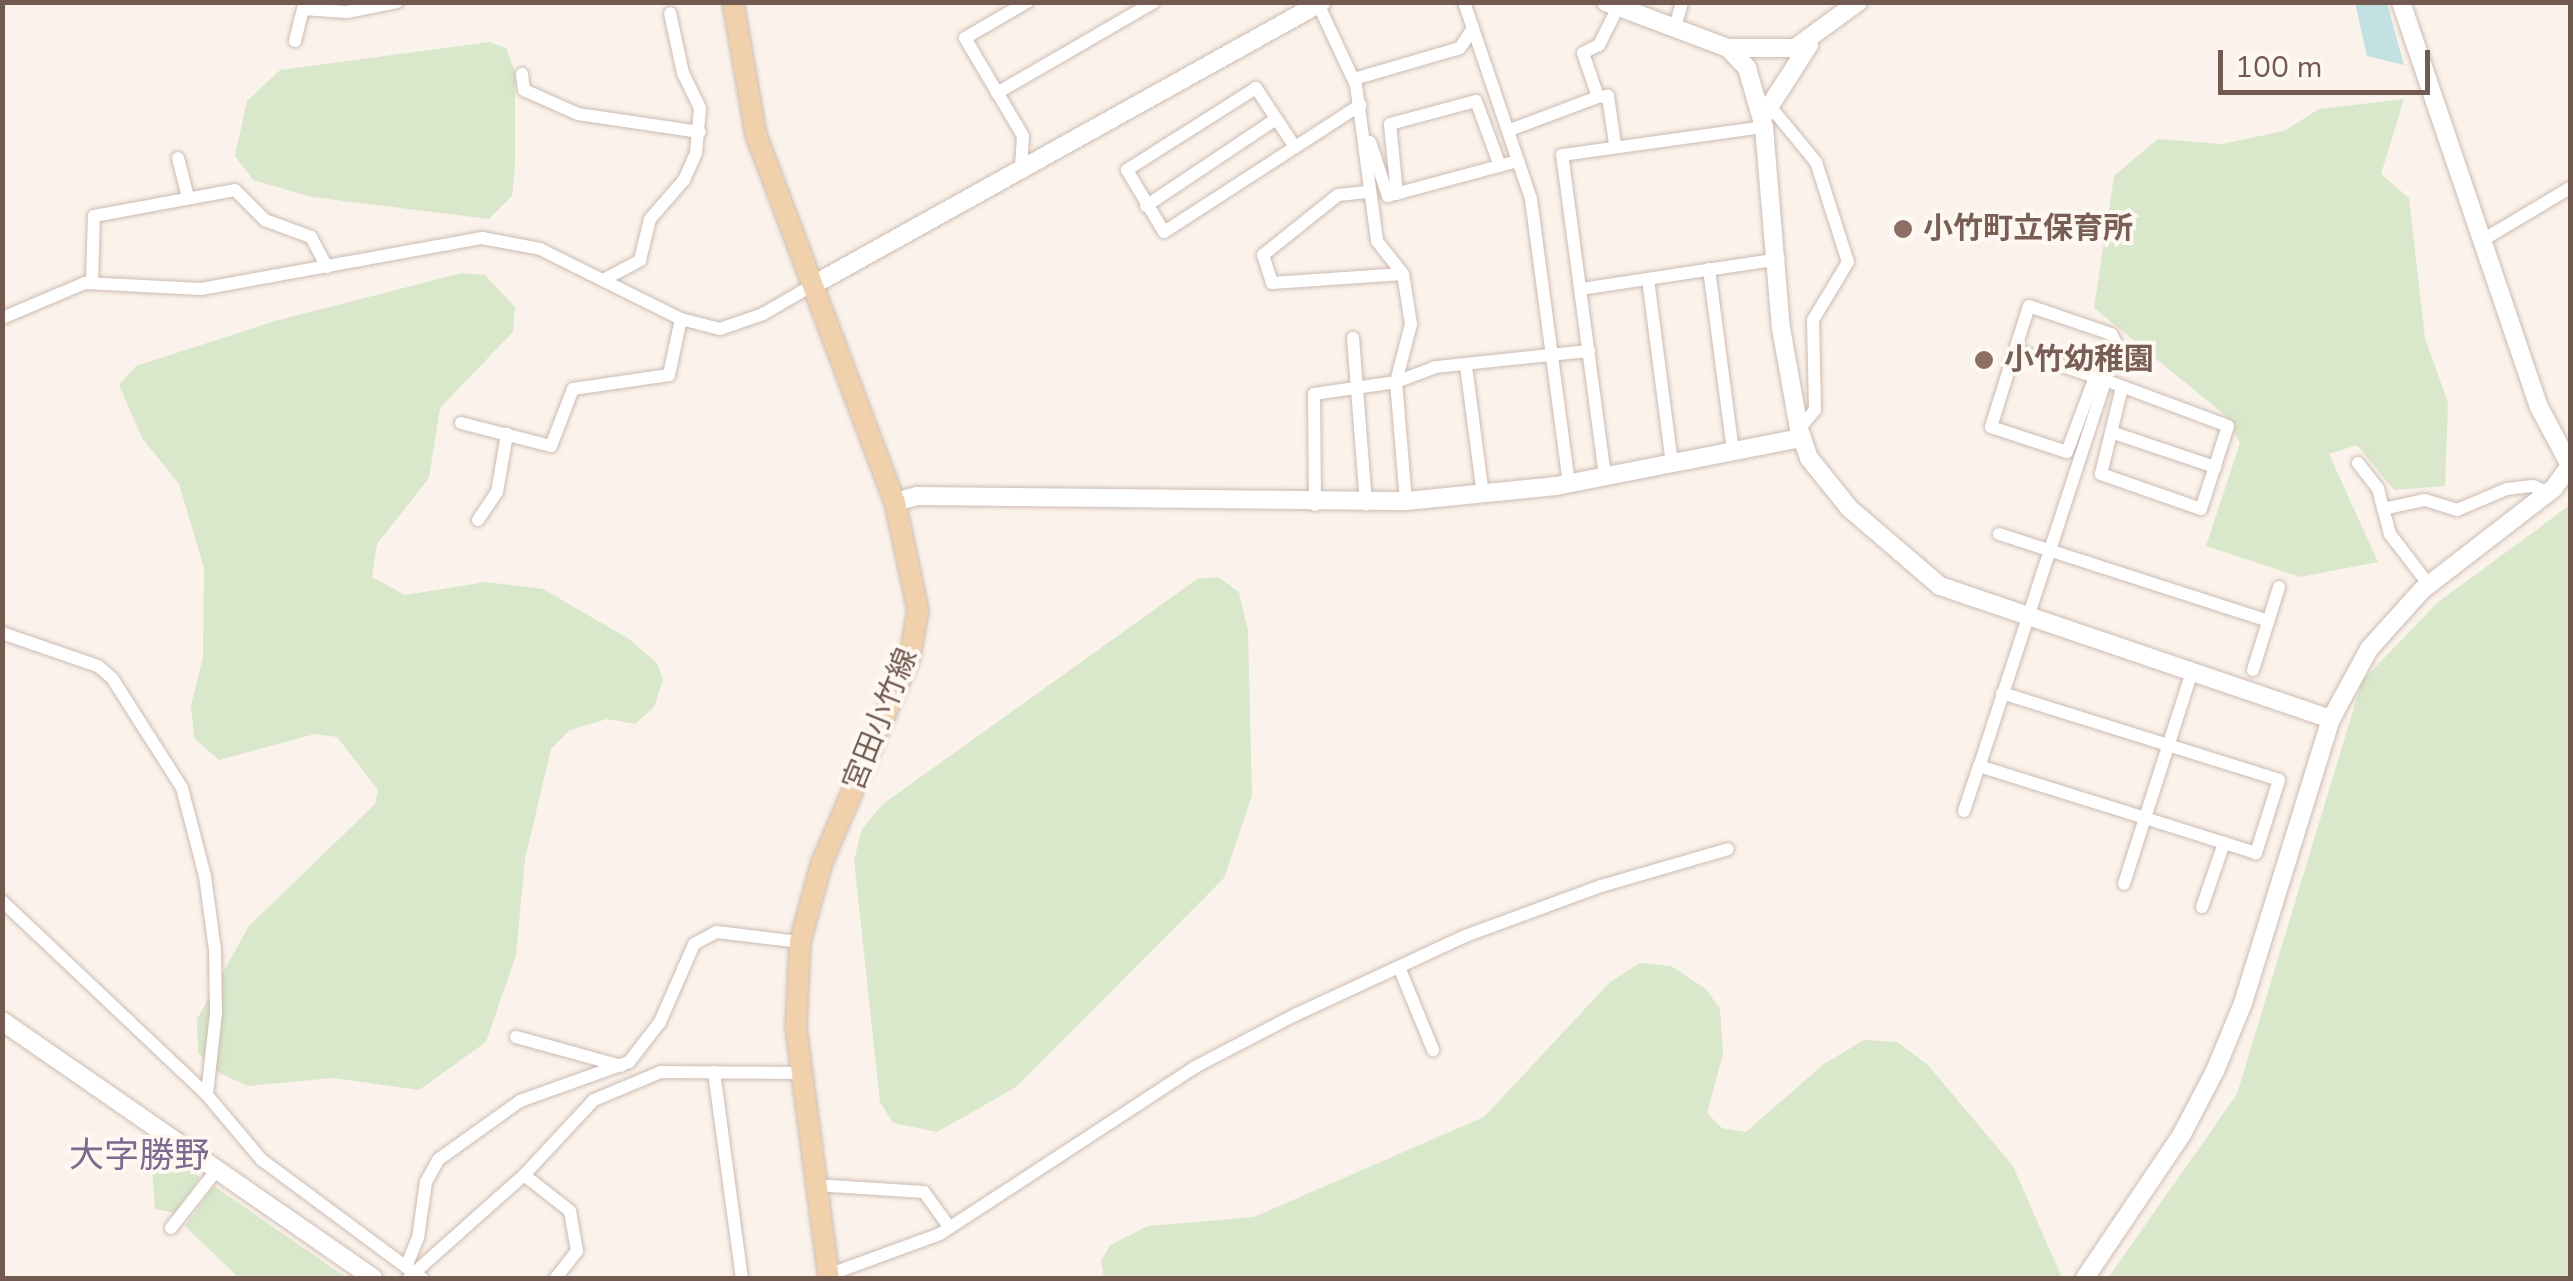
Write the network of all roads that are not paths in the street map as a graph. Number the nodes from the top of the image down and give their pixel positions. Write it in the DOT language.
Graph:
graph roads {
  1 [pos="397,2"];
  2 [pos="734,2"];
  3 [pos="1026,2"];
  4 [pos="1154,2"];
  5 [pos="1464,2"];
  6 [pos="1682,2"];
  7 [pos="1858,2"];
  8 [pos="2401,2"];
  9 [pos="1311,4"];
  10 [pos="1612,5"];
  11 [pos="303,6"];
  12 [pos="670,13"];
  13 [pos="1473,28"];
  14 [pos="1675,28"];
  15 [pos="295,41"];
  16 [pos="1812,41"];
  17 [pos="1728,48"];
  18 [pos="522,74"];
  19 [pos="1354,79"];
  20 [pos="997,94"];
  21 [pos="1598,97"];
  22 [pos="1360,104"];
  23 [pos="1765,117"];
  24 [pos="1276,119"];
  25 [pos="1365,129"];
  26 [pos="1510,130"];
  27 [pos="700,132"];
  28 [pos="1616,144"];
  29 [pos="1294,147"];
  30 [pos="178,158"];
  31 [pos="1518,161"];
  32 [pos="1021,166"];
  33 [pos="1500,166"];
  34 [pos="2570,188"];
  35 [pos="1368,192"];
  36 [pos="1397,194"];
  37 [pos="188,197"];
  38 [pos="1146,206"];
  39 [pos="2481,242"];
  40 [pos="1779,259"];
  41 [pos="327,266"];
  42 [pos="1709,270"];
  43 [pos="1403,274"];
  44 [pos="1648,279"];
  45 [pos="605,280"];
  46 [pos="92,283"];
  47 [pos="813,284"];
  48 [pos="1582,288"];
  49 [pos="2,318"];
  50 [pos="681,320"];
  51 [pos="1353,338"];
  52 [pos="2015,350"];
  53 [pos="1589,351"];
  54 [pos="1553,358"];
  55 [pos="1466,366"];
  56 [pos="2100,379"];
  57 [pos="1396,382"];
  58 [pos="1355,386"];
  59 [pos="2122,386"];
  60 [pos="462,423"];
  61 [pos="2111,432"];
  62 [pos="507,434"];
  63 [pos="1800,434"];
  64 [pos="2570,438"];
  65 [pos="1733,451"];
  66 [pos="2567,462"];
  67 [pos="1672,463"];
  68 [pos="2358,463"];
  69 [pos="2215,467"];
  70 [pos="1604,476"];
  71 [pos="1570,483"];
  72 [pos="2548,493"];
  73 [pos="1484,495"];
  74 [pos="1406,501"];
  75 [pos="894,502"];
  76 [pos="1366,504"];
  77 [pos="1315,505"];
  78 [pos="2383,509"];
  79 [pos="478,520"];
  80 [pos="1999,534"];
  81 [pos="2048,550"];
  82 [pos="2428,585"];
  83 [pos="2279,587"];
  84 [pos="2027,616"];
  85 [pos="2268,622"];
  86 [pos="2,632"];
  87 [pos="2253,670"];
  88 [pos="2192,672"];
  89 [pos="2002,693"];
  90 [pos="2331,719"];
  91 [pos="2168,746"];
  92 [pos="1979,766"];
  93 [pos="1964,811"];
  94 [pos="2145,818"];
  95 [pos="2224,843"];
  96 [pos="1728,849"];
  97 [pos="2124,884"];
  98 [pos="2,901"];
  99 [pos="2202,907"];
  100 [pos="800,942"];
  101 [pos="1399,967"];
  102 [pos="2,1021"];
  103 [pos="516,1037"];
  104 [pos="1433,1050"];
  105 [pos="621,1066"];
  106 [pos="714,1072"];
  107 [pos="800,1072"];
  108 [pos="641,1076"];
  109 [pos="206,1094"];
  110 [pos="215,1172"];
  111 [pos="524,1175"];
  112 [pos="815,1185"];
  113 [pos="175,1225"];
  114 [pos="950,1228"];
  115 [pos="413,1274"];
  116 [pos="828,1277"];
  117 [pos="373,1278"];
  118 [pos="556,1278"];
  119 [pos="742,1278"];
  120 [pos="2085,1278"];
  1 -- 11 [label="street"];
  2 -- 47 [label="main road, 宮田小竹線"];
  3 -- 20 [label="street"];
  4 -- 20 [label="street"];
  5 -- 13 [label="street"];
  6 -- 14 [label="street"];
  7 -- 16 [label="street"];
  8 -- 39 [label="street"];
  9 -- 19 [label="street"];
  9 -- 32 [label="street"];
  10 -- 14 [label="street"];
  10 -- 21 [label="street"];
  11 -- 15 [label="street"];
  12 -- 27 [label="street"];
  13 -- 19 [label="street"];
  13 -- 26 [label="street"];
  14 -- 17 [label="street"];
  16 -- 17 [label="street"];
  16 -- 23 [label="street"];
  17 -- 23 [label="street"];
  18 -- 27 [label="street"];
  19 -- 22 [label="street"];
  20 -- 32 [label="street"];
  21 -- 26 [label="street"];
  21 -- 28 [label="street"];
  22 -- 25 [label="street"];
  22 -- 29 [label="street"];
  23 -- 28 [label="street"];
  23 -- 40 [label="street"];
  23 -- 63 [label="street"];
  24 -- 29 [label="street"];
  24 -- 38 [label="street"];
  24 -- 38 [label="street"];
  25 -- 35 [label="street"];
  25 -- 36 [label="street"];
  26 -- 31 [label="street"];
  27 -- 45 [label="street"];
  28 -- 48 [label="street"];
  29 -- 38 [label="street"];
  30 -- 37 [label="street"];
  31 -- 33 [label="street"];
  31 -- 54 [label="street"];
  32 -- 47 [label="street"];
  33 -- 36 [label="street"];
  33 -- 36 [label="street"];
  34 -- 39 [label="street"];
  35 -- 43 [label="street"];
  35 -- 43 [label="street"];
  37 -- 41 [label="street"];
  37 -- 46 [label="street"];
  39 -- 66 [label="street"];
  40 -- 42 [label="street"];
  40 -- 63 [label="street"];
  41 -- 45 [label="street"];
  41 -- 46 [label="street"];
  42 -- 44 [label="street"];
  42 -- 65 [label="street"];
  43 -- 57 [label="street"];
  44 -- 48 [label="street"];
  44 -- 67 [label="street"];
  45 -- 50 [label="street"];
  46 -- 49 [label="street"];
  47 -- 50 [label="street"];
  47 -- 75 [label="main road, 宮田小竹線"];
  48 -- 53 [label="street"];
  50 -- 62 [label="street"];
  51 -- 58 [label="street"];
  52 -- 56 [label="street"];
  52 -- 56 [label="street"];
  52 -- 56 [label="street"];
  53 -- 54 [label="street"];
  53 -- 70 [label="street"];
  54 -- 55 [label="street"];
  54 -- 71 [label="street"];
  55 -- 57 [label="street"];
  55 -- 73 [label="street"];
  56 -- 59 [label="street"];
  56 -- 81 [label="street"];
  57 -- 58 [label="street"];
  57 -- 74 [label="street"];
  58 -- 76 [label="street"];
  58 -- 77 [label="street"];
  59 -- 61 [label="street"];
  59 -- 69 [label="street"];
  60 -- 62 [label="street"];
  61 -- 69 [label="street"];
  61 -- 69 [label="street"];
  62 -- 79 [label="street"];
  63 -- 65 [label="street"];
  63 -- 84 [label="street"];
  64 -- 66 [label="street"];
  65 -- 67 [label="street"];
  66 -- 72 [label="street"];
  67 -- 70 [label="street"];
  68 -- 78 [label="street"];
  70 -- 71 [label="street"];
  71 -- 73 [label="street"];
  72 -- 78 [label="street"];
  72 -- 82 [label="street"];
  73 -- 74 [label="street"];
  74 -- 76 [label="street"];
  75 -- 77 [label="street"];
  75 -- 100 [label="main road, 宮田小竹線"];
  76 -- 77 [label="street"];
  78 -- 82 [label="street"];
  80 -- 81 [label="street"];
  81 -- 84 [label="street"];
  81 -- 85 [label="street"];
  82 -- 90 [label="street"];
  83 -- 85 [label="street"];
  84 -- 88 [label="street"];
  84 -- 89 [label="street"];
  85 -- 87 [label="street"];
  86 -- 109 [label="street"];
  88 -- 90 [label="street"];
  88 -- 91 [label="street"];
  89 -- 91 [label="street"];
  89 -- 92 [label="street"];
  90 -- 120 [label="street"];
  91 -- 94 [label="street"];
  91 -- 95 [label="street"];
  92 -- 93 [label="street"];
  92 -- 94 [label="street"];
  94 -- 95 [label="street"];
  94 -- 97 [label="street"];
  95 -- 99 [label="street"];
  96 -- 101 [label="street"];
  98 -- 109 [label="street"];
  100 -- 105 [label="street"];
  100 -- 107 [label="main road, 宮田小竹線"];
  101 -- 104 [label="street"];
  101 -- 114 [label="street"];
  102 -- 110 [label="street"];
  103 -- 105 [label="street"];
  105 -- 108 [label="street"];
  105 -- 115 [label="street"];
  106 -- 107 [label="street"];
  106 -- 108 [label="street"];
  106 -- 119 [label="street"];
  107 -- 112 [label="main road, 宮田小竹線"];
  108 -- 111 [label="street"];
  109 -- 115 [label="street"];
  110 -- 113 [label="street"];
  110 -- 117 [label="street"];
  111 -- 115 [label="street"];
  111 -- 118 [label="street"];
  112 -- 114 [label="street"];
  112 -- 116 [label="main road, 宮田小竹線"];
  114 -- 116 [label="street"];
}
